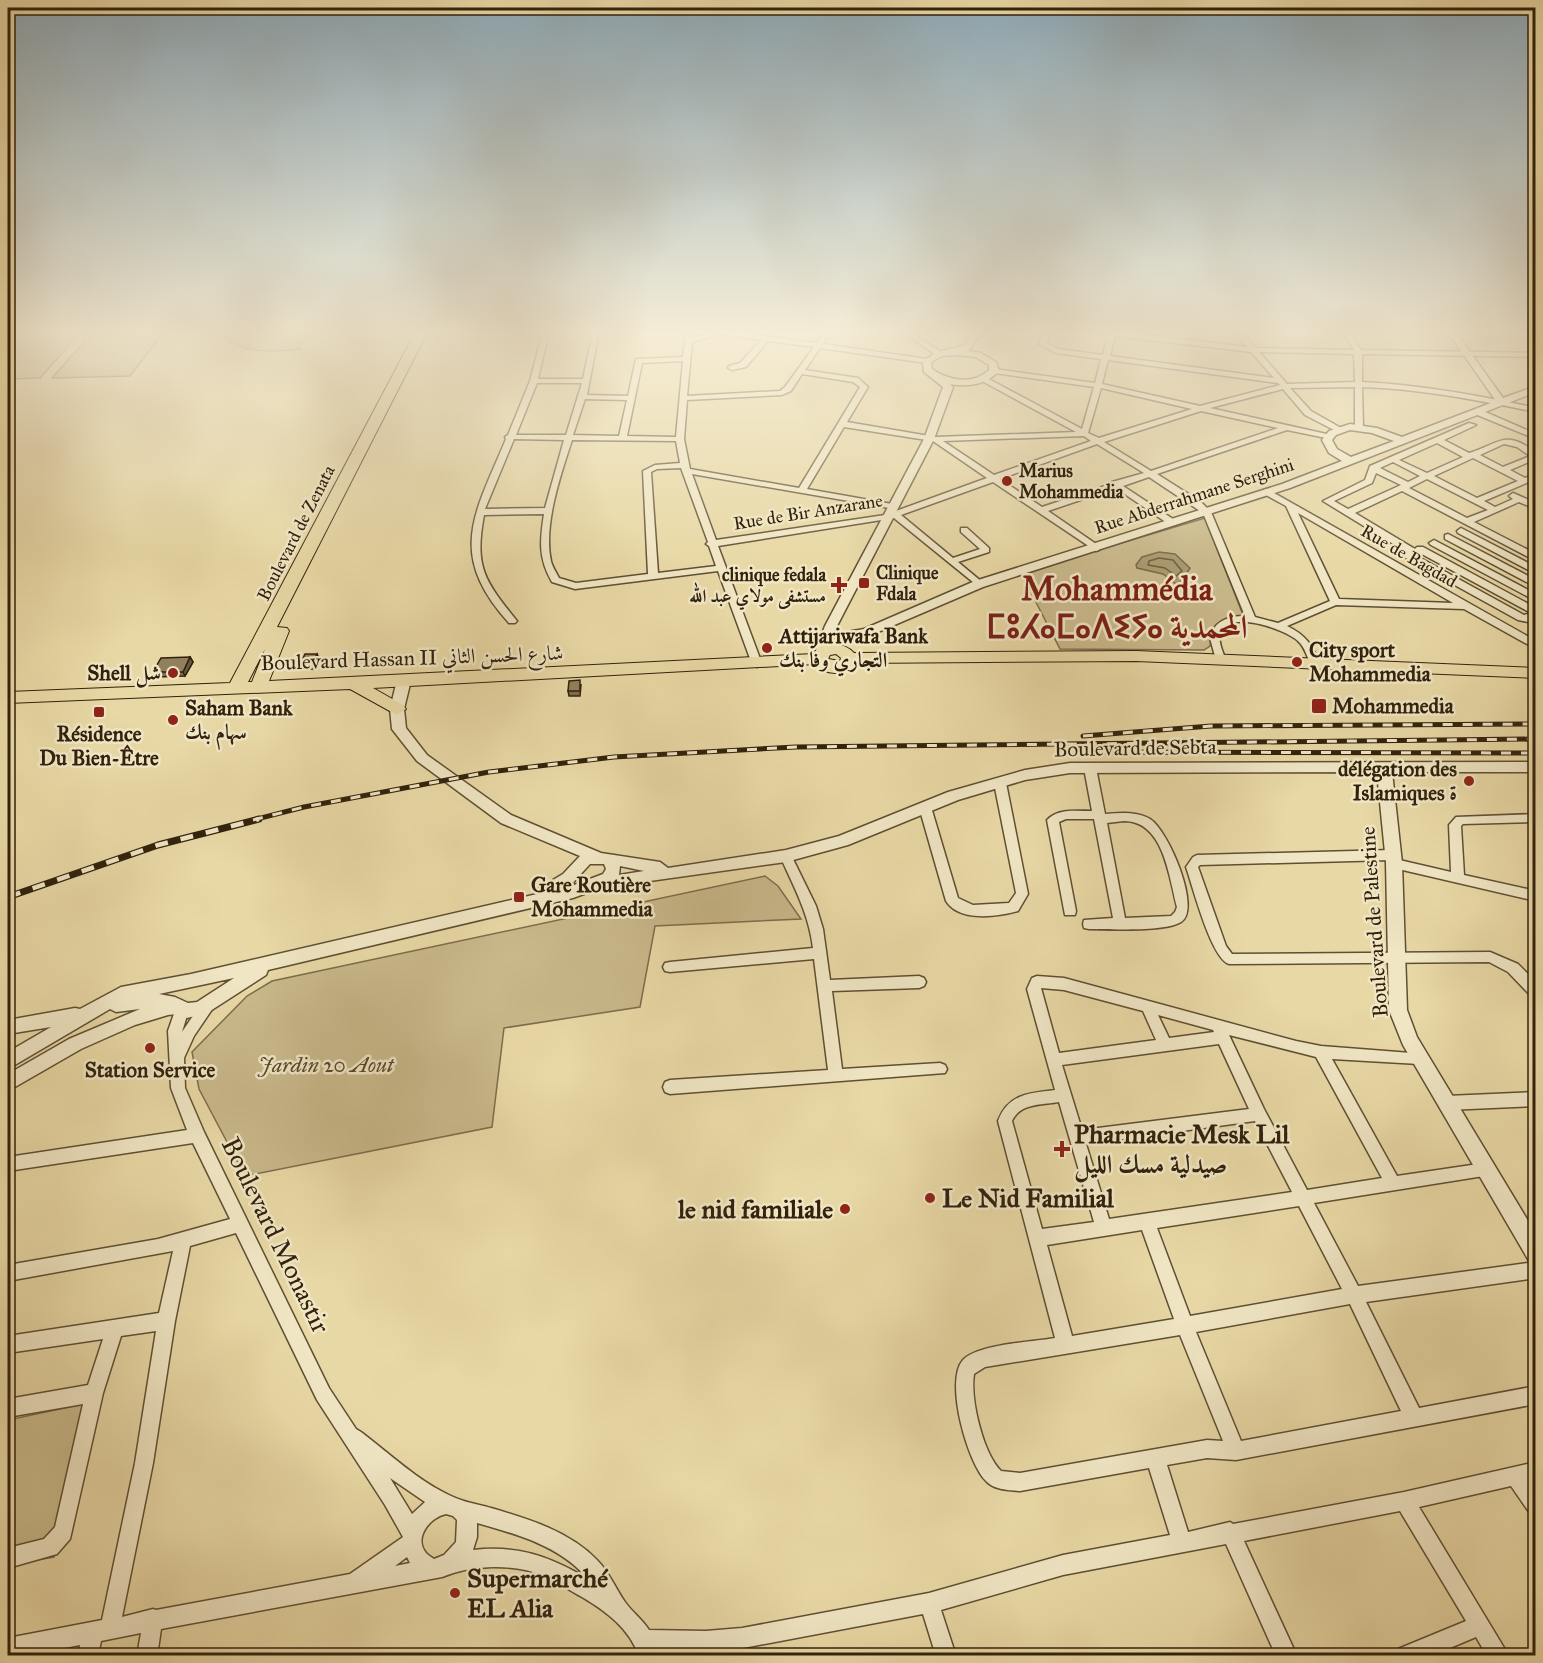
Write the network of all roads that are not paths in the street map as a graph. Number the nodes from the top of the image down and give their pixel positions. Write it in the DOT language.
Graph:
graph roads {
  1 [pos="384,409"];
  2 [pos="390,409"];
  3 [pos="522,409"];
  4 [pos="578,409"];
  5 [pos="628,409"];
  6 [pos="683,409"];
  7 [pos="851,409"];
  8 [pos="942,409"];
  9 [pos="1038,409"];
  10 [pos="1090,409"];
  11 [pos="1200,409"];
  12 [pos="1205,409"];
  13 [pos="1304,409"];
  14 [pos="1359,409"];
  15 [pos="1486,409"];
  16 [pos="1478,412"];
  17 [pos="843,424"];
  18 [pos="1472,425"];
  19 [pos="1287,427"];
  20 [pos="1359,428"];
  21 [pos="1338,430"];
  22 [pos="1084,434"];
  23 [pos="509,437"];
  24 [pos="1328,437"];
  25 [pos="1536,437"];
  26 [pos="569,438"];
  27 [pos="623,438"];
  28 [pos="680,438"];
  29 [pos="932,439"];
  30 [pos="1437,440"];
  31 [pos="1098,441"];
  32 [pos="1402,441"];
  33 [pos="1470,455"];
  34 [pos="1535,456"];
  35 [pos="1392,459"];
  36 [pos="1350,461"];
  37 [pos="685,468"];
  38 [pos="1373,468"];
  39 [pos="1503,470"];
  40 [pos="1151,473"];
  41 [pos="1425,475"];
  42 [pos="1536,476"];
  43 [pos="993,478"];
  44 [pos="1525,481"];
  45 [pos="1116,484"];
  46 [pos="1405,486"];
  47 [pos="802,490"];
  48 [pos="1502,490"];
  49 [pos="1267,492"];
  50 [pos="1536,497"];
  51 [pos="1522,500"];
  52 [pos="1477,501"];
  53 [pos="1290,506"];
  54 [pos="1536,507"];
  55 [pos="1495,510"];
  56 [pos="548,511"];
  57 [pos="1040,511"];
  58 [pos="1353,511"];
  59 [pos="480,512"];
  60 [pos="1207,512"];
  61 [pos="891,513"];
  62 [pos="1173,523"];
  63 [pos="1470,524"];
  64 [pos="964,530"];
  65 [pos="1461,531"];
  66 [pos="1448,537"];
  67 [pos="321,540"];
  68 [pos="1434,543"];
  69 [pos="711,544"];
  70 [pos="1096,548"];
  71 [pos="1414,552"];
  72 [pos="1535,558"];
  73 [pos="952,561"];
  74 [pos="1388,563"];
  75 [pos="1522,564"];
  76 [pos="721,568"];
  77 [pos="1510,570"];
  78 [pos="1536,571"];
  79 [pos="654,575"];
  80 [pos="1498,577"];
  81 [pos="979,584"];
  82 [pos="1485,584"];
  83 [pos="1536,584"];
  84 [pos="1471,590"];
  85 [pos="1536,598"];
  86 [pos="1335,602"];
  87 [pos="1465,606"];
  88 [pos="1536,613"];
  89 [pos="837,618"];
  90 [pos="1251,620"];
  91 [pos="512,621"];
  92 [pos="1280,626"];
  93 [pos="1536,646"];
  94 [pos="845,649"];
  95 [pos="820,656"];
  96 [pos="1220,658"];
  97 [pos="1315,663"];
  98 [pos="757,664"];
  99 [pos="257,665"];
  100 [pos="1536,673"];
  101 [pos="404,680"];
  102 [pos="351,682"];
  103 [pos="258,687"];
  104 [pos="236,688"];
  105 [pos="8,698"];
  106 [pos="397,709"];
  107 [pos="1090,768"];
  108 [pos="1384,768"];
  109 [pos="1536,768"];
  110 [pos="999,783"];
  111 [pos="925,807"];
  112 [pos="1099,817"];
  113 [pos="1536,818"];
  114 [pos="546,838"];
  115 [pos="786,856"];
  116 [pos="602,859"];
  117 [pos="1393,859"];
  118 [pos="576,870"];
  119 [pos="679,870"];
  120 [pos="1458,878"];
  121 [pos="599,884"];
  122 [pos="1536,896"];
  123 [pos="525,902"];
  124 [pos="1070,911"];
  125 [pos="1120,923"];
  126 [pos="1089,924"];
  127 [pos="820,953"];
  128 [pos="1397,958"];
  129 [pos="282,960"];
  130 [pos="670,967"];
  131 [pos="197,980"];
  132 [pos="919,982"];
  133 [pos="825,986"];
  134 [pos="1536,992"];
  135 [pos="122,994"];
  136 [pos="211,1001"];
  137 [pos="179,1007"];
  138 [pos="1148,1008"];
  139 [pos="89,1012"];
  140 [pos="8,1023"];
  141 [pos="26,1025"];
  142 [pos="8,1027"];
  143 [pos="1221,1033"];
  144 [pos="1165,1044"];
  145 [pos="29,1047"];
  146 [pos="1321,1052"];
  147 [pos="1419,1058"];
  148 [pos="175,1060"];
  149 [pos="1054,1060"];
  150 [pos="8,1061"];
  151 [pos="940,1069"];
  152 [pos="836,1076"];
  153 [pos="8,1083"];
  154 [pos="670,1087"];
  155 [pos="1063,1095"];
  156 [pos="1536,1099"];
  157 [pos="1447,1103"];
  158 [pos="1259,1114"];
  159 [pos="197,1135"];
  160 [pos="1078,1138"];
  161 [pos="8,1164"];
  162 [pos="1485,1170"];
  163 [pos="1392,1182"];
  164 [pos="1304,1196"];
  165 [pos="1147,1222"];
  166 [pos="240,1224"];
  167 [pos="1104,1229"];
  168 [pos="1038,1238"];
  169 [pos="183,1240"];
  170 [pos="1536,1254"];
  171 [pos="1536,1270"];
  172 [pos="8,1273"];
  173 [pos="1354,1294"];
  174 [pos="165,1321"];
  175 [pos="1185,1326"];
  176 [pos="114,1330"];
  177 [pos="8,1344"];
  178 [pos="1066,1346"];
  179 [pos="94,1393"];
  180 [pos="1536,1395"];
  181 [pos="8,1408"];
  182 [pos="1414,1418"];
  183 [pos="343,1428"];
  184 [pos="1236,1450"];
  185 [pos="1156,1460"];
  186 [pos="1536,1471"];
  187 [pos="1514,1475"];
  188 [pos="1404,1501"];
  189 [pos="1536,1505"];
  190 [pos="454,1507"];
  191 [pos="1230,1533"];
  192 [pos="413,1539"];
  193 [pos="1182,1543"];
  194 [pos="8,1558"];
  195 [pos="452,1562"];
  196 [pos="430,1568"];
  197 [pos="352,1583"];
  198 [pos="929,1602"];
  199 [pos="617,1606"];
  200 [pos="153,1619"];
  201 [pos="1479,1626"];
  202 [pos="101,1629"];
  203 [pos="742,1638"];
  204 [pos="8,1648"];
  205 [pos="647,1648"];
  206 [pos="27,1650"];
  207 [pos="88,1656"];
  208 [pos="147,1656"];
  209 [pos="707,1656"];
  210 [pos="946,1656"];
  211 [pos="1287,1656"];
  212 [pos="1405,1656"];
  213 [pos="1499,1656"];
  1 -- 67 [label="main road, Boulevard de Zenata"];
  2 -- 67 [label="main road, Boulevard de Zenata"];
  3 -- 23 [label="street"];
  4 -- 26 [label="street"];
  5 -- 27 [label="street"];
  6 -- 28 [label="street"];
  7 -- 17 [label="street"];
  8 -- 29 [label="street"];
  9 -- 22 [label="street"];
  10 -- 22 [label="street"];
  11 -- 31 [label="street, Rue de Bir Anzarane"];
  12 -- 19 [label="street"];
  13 -- 21 [label="street"];
  14 -- 20 [label="street"];
  15 -- 16 [label="street"];
  16 -- 25 [label="street"];
  16 -- 32 [label="street"];
  17 -- 29 [label="street"];
  17 -- 47 [label="street"];
  18 -- 30 [label="street"];
  19 -- 24 [label="street"];
  19 -- 40 [label="street"];
  20 -- 21 [label="street"];
  20 -- 32 [label="street"];
  21 -- 24 [label="street"];
  22 -- 29 [label="street"];
  22 -- 31 [label="street"];
  23 -- 26 [label="street"];
  23 -- 59 [label="street"];
  24 -- 36 [label="street"];
  26 -- 27 [label="street"];
  26 -- 56 [label="street"];
  27 -- 28 [label="street"];
  28 -- 37 [label="street"];
  29 -- 43 [label="street"];
  29 -- 61 [label="street"];
  30 -- 33 [label="street"];
  30 -- 35 [label="street"];
  31 -- 40 [label="street"];
  31 -- 43 [label="street, Rue de Bir Anzarane"];
  32 -- 36 [label="street, Rue Abderrahmane Serghini"];
  33 -- 34 [label="street"];
  33 -- 39 [label="street"];
  33 -- 41 [label="street"];
  34 -- 39 [label="street"];
  35 -- 38 [label="street"];
  35 -- 41 [label="street"];
  36 -- 49 [label="street, Rue Abderrahmane Serghini"];
  37 -- 47 [label="street"];
  37 -- 69 [label="street"];
  37 -- 79 [label="street"];
  38 -- 46 [label="street"];
  38 -- 58 [label="street"];
  39 -- 44 [label="street"];
  40 -- 45 [label="street"];
  40 -- 60 [label="street"];
  41 -- 46 [label="street"];
  41 -- 52 [label="street"];
  42 -- 44 [label="street"];
  43 -- 57 [label="street"];
  43 -- 61 [label="street, Rue de Bir Anzarane"];
  44 -- 48 [label="street"];
  45 -- 57 [label="street"];
  45 -- 62 [label="street"];
  46 -- 58 [label="street"];
  46 -- 63 [label="street"];
  47 -- 61 [label="street"];
  48 -- 51 [label="street"];
  48 -- 52 [label="street"];
  49 -- 53 [label="street, Rue de Bagdad"];
  49 -- 60 [label="street, Rue Abderrahmane Serghini"];
  50 -- 51 [label="street"];
  51 -- 54 [label="street"];
  51 -- 55 [label="street"];
  52 -- 55 [label="street"];
  53 -- 74 [label="street, Rue de Bagdad"];
  53 -- 86 [label="street"];
  55 -- 63 [label="street"];
  56 -- 59 [label="street"];
  56 -- 79 [label="street"];
  57 -- 70 [label="street"];
  58 -- 71 [label="street"];
  59 -- 91 [label="street"];
  60 -- 62 [label="street, Rue Abderrahmane Serghini"];
  60 -- 90 [label="street"];
  61 -- 69 [label="street, Rue de Bir Anzarane"];
  61 -- 73 [label="street"];
  61 -- 89 [label="street"];
  62 -- 70 [label="street, Rue Abderrahmane Serghini"];
  63 -- 65 [label="street"];
  63 -- 72 [label="street"];
  64 -- 73 [label="street"];
  65 -- 66 [label="street"];
  65 -- 75 [label="street"];
  66 -- 68 [label="street"];
  66 -- 77 [label="street"];
  67 -- 99 [label="main road, Boulevard de Zenata"];
  68 -- 71 [label="street"];
  68 -- 80 [label="street"];
  69 -- 76 [label="street"];
  70 -- 81 [label="street, Rue Abderrahmane Serghini"];
  71 -- 74 [label="street"];
  71 -- 82 [label="street"];
  71 -- 84 [label="street"];
  72 -- 75 [label="street"];
  73 -- 81 [label="street"];
  74 -- 87 [label="street, Rue de Bagdad"];
  75 -- 77 [label="street"];
  75 -- 78 [label="street"];
  76 -- 79 [label="street"];
  76 -- 98 [label="street"];
  77 -- 80 [label="street"];
  77 -- 83 [label="street"];
  80 -- 82 [label="street"];
  80 -- 85 [label="street"];
  81 -- 94 [label="street, Rue Abderrahmane Serghini"];
  82 -- 84 [label="street"];
  82 -- 88 [label="street"];
  84 -- 88 [label="street"];
  86 -- 87 [label="street"];
  86 -- 92 [label="street"];
  87 -- 93 [label="street, Rue de Bagdad"];
  89 -- 94 [label="street"];
  89 -- 95 [label="street"];
  90 -- 92 [label="street"];
  90 -- 96 [label="street"];
  92 -- 97 [label="street"];
  94 -- 95 [label="main road, Boulevard Hassan II شارع الحسن الثاني"];
  94 -- 96 [label="main road"];
  95 -- 98 [label="main road, Boulevard Hassan II شارع الحسن الثاني"];
  96 -- 97 [label="main road"];
  97 -- 100 [label="main road"];
  98 -- 101 [label="main road, Boulevard Hassan II شارع الحسن الثاني"];
  99 -- 103 [label="main road, Boulevard de Zenata"];
  99 -- 104 [label="main road, Boulevard de Zenata"];
  101 -- 102 [label="main road, Boulevard Hassan II شارع الحسن الثاني"];
  101 -- 106 [label="street, Boulevard de Sebta"];
  102 -- 103 [label="main road, Boulevard Hassan II شارع الحسن الثاني"];
  102 -- 106 [label="main road"];
  103 -- 104 [label="main road, Boulevard Hassan II شارع الحسن الثاني"];
  104 -- 105 [label="main road, Boulevard Hassan II شارع الحسن الثاني"];
  106 -- 114 [label="street, Boulevard de Sebta"];
  107 -- 108 [label="street, Boulevard de Sebta"];
  107 -- 110 [label="street, Boulevard de Sebta"];
  107 -- 112 [label="street"];
  108 -- 109 [label="street, Boulevard de Sebta"];
  108 -- 117 [label="street, Boulevard de Palestine"];
  110 -- 111 [label="street, Boulevard de Sebta"];
  110 -- 111 [label="street"];
  111 -- 115 [label="street, Boulevard de Sebta"];
  112 -- 124 [label="street"];
  112 -- 125 [label="street"];
  112 -- 125 [label="street"];
  113 -- 120 [label="street"];
  114 -- 116 [label="street, Boulevard de Sebta"];
  114 -- 118 [label="street, Boulevard de Sebta"];
  115 -- 119 [label="street, Boulevard de Sebta"];
  115 -- 127 [label="street"];
  116 -- 118 [label="street"];
  116 -- 119 [label="street, Boulevard de Sebta"];
  116 -- 121 [label="street"];
  117 -- 120 [label="street"];
  117 -- 128 [label="street, Boulevard de Palestine"];
  117 -- 128 [label="street"];
  118 -- 121 [label="street"];
  118 -- 123 [label="street"];
  119 -- 121 [label="street, Boulevard de Sebta"];
  120 -- 122 [label="street"];
  121 -- 123 [label="street, Boulevard de Sebta"];
  123 -- 129 [label="street"];
  125 -- 126 [label="street"];
  127 -- 130 [label="street"];
  127 -- 133 [label="street"];
  128 -- 134 [label="street"];
  128 -- 147 [label="street, Boulevard de Palestine"];
  129 -- 131 [label="street"];
  129 -- 136 [label="street"];
  131 -- 135 [label="street"];
  131 -- 136 [label="street"];
  131 -- 137 [label="street"];
  132 -- 133 [label="street"];
  133 -- 152 [label="street"];
  135 -- 139 [label="street"];
  135 -- 140 [label="street"];
  136 -- 137 [label="street"];
  136 -- 148 [label="street"];
  137 -- 139 [label="street"];
  137 -- 148 [label="street, Boulevard Monastir"];
  137 -- 153 [label="street"];
  138 -- 143 [label="street"];
  138 -- 144 [label="street"];
  138 -- 149 [label="street"];
  139 -- 141 [label="street"];
  139 -- 145 [label="street"];
  141 -- 142 [label="street"];
  141 -- 145 [label="street"];
  143 -- 144 [label="street"];
  143 -- 146 [label="street"];
  143 -- 158 [label="street"];
  144 -- 149 [label="street"];
  145 -- 150 [label="street"];
  146 -- 147 [label="street"];
  146 -- 163 [label="street"];
  147 -- 157 [label="street, Boulevard de Palestine"];
  148 -- 159 [label="street, Boulevard Monastir"];
  149 -- 155 [label="street"];
  151 -- 152 [label="street"];
  152 -- 154 [label="street"];
  155 -- 160 [label="street"];
  155 -- 168 [label="street"];
  156 -- 157 [label="street"];
  157 -- 162 [label="street, Boulevard de Palestine"];
  158 -- 160 [label="street"];
  158 -- 164 [label="street"];
  159 -- 161 [label="street"];
  159 -- 166 [label="street, Boulevard Monastir"];
  160 -- 167 [label="street"];
  162 -- 163 [label="street"];
  162 -- 170 [label="street, Boulevard de Palestine"];
  163 -- 164 [label="street"];
  164 -- 165 [label="street"];
  164 -- 173 [label="street"];
  165 -- 167 [label="street"];
  165 -- 175 [label="street"];
  166 -- 169 [label="street"];
  166 -- 183 [label="street, Boulevard Monastir"];
  167 -- 168 [label="street"];
  168 -- 178 [label="street"];
  169 -- 172 [label="street"];
  169 -- 174 [label="street"];
  171 -- 173 [label="street"];
  173 -- 175 [label="street"];
  173 -- 182 [label="street"];
  174 -- 176 [label="street"];
  174 -- 202 [label="street"];
  175 -- 178 [label="street"];
  175 -- 184 [label="street"];
  176 -- 177 [label="street"];
  176 -- 179 [label="street"];
  178 -- 185 [label="street"];
  179 -- 181 [label="street"];
  179 -- 194 [label="street"];
  180 -- 182 [label="street"];
  182 -- 184 [label="street"];
  183 -- 190 [label="street, Boulevard Monastir"];
  183 -- 192 [label="street, Boulevard Monastir"];
  184 -- 185 [label="street"];
  185 -- 193 [label="street"];
  186 -- 187 [label="street"];
  187 -- 188 [label="street"];
  187 -- 189 [label="street"];
  188 -- 191 [label="street"];
  188 -- 201 [label="street"];
  190 -- 192 [label="street"];
  190 -- 195 [label="street"];
  190 -- 199 [label="street, Boulevard Monastir"];
  191 -- 193 [label="street"];
  191 -- 211 [label="street"];
  192 -- 196 [label="street"];
  192 -- 197 [label="street"];
  193 -- 198 [label="street"];
  195 -- 196 [label="street"];
  195 -- 199 [label="street, Boulevard Monastir"];
  196 -- 197 [label="street"];
  197 -- 200 [label="street"];
  198 -- 203 [label="street"];
  198 -- 210 [label="street"];
  199 -- 205 [label="street, Boulevard Monastir"];
  200 -- 202 [label="street"];
  200 -- 208 [label="street"];
  201 -- 212 [label="street"];
  201 -- 213 [label="street"];
  202 -- 206 [label="street"];
  202 -- 207 [label="street"];
  203 -- 205 [label="street"];
  203 -- 209 [label="street"];
  204 -- 206 [label="street"];
}
